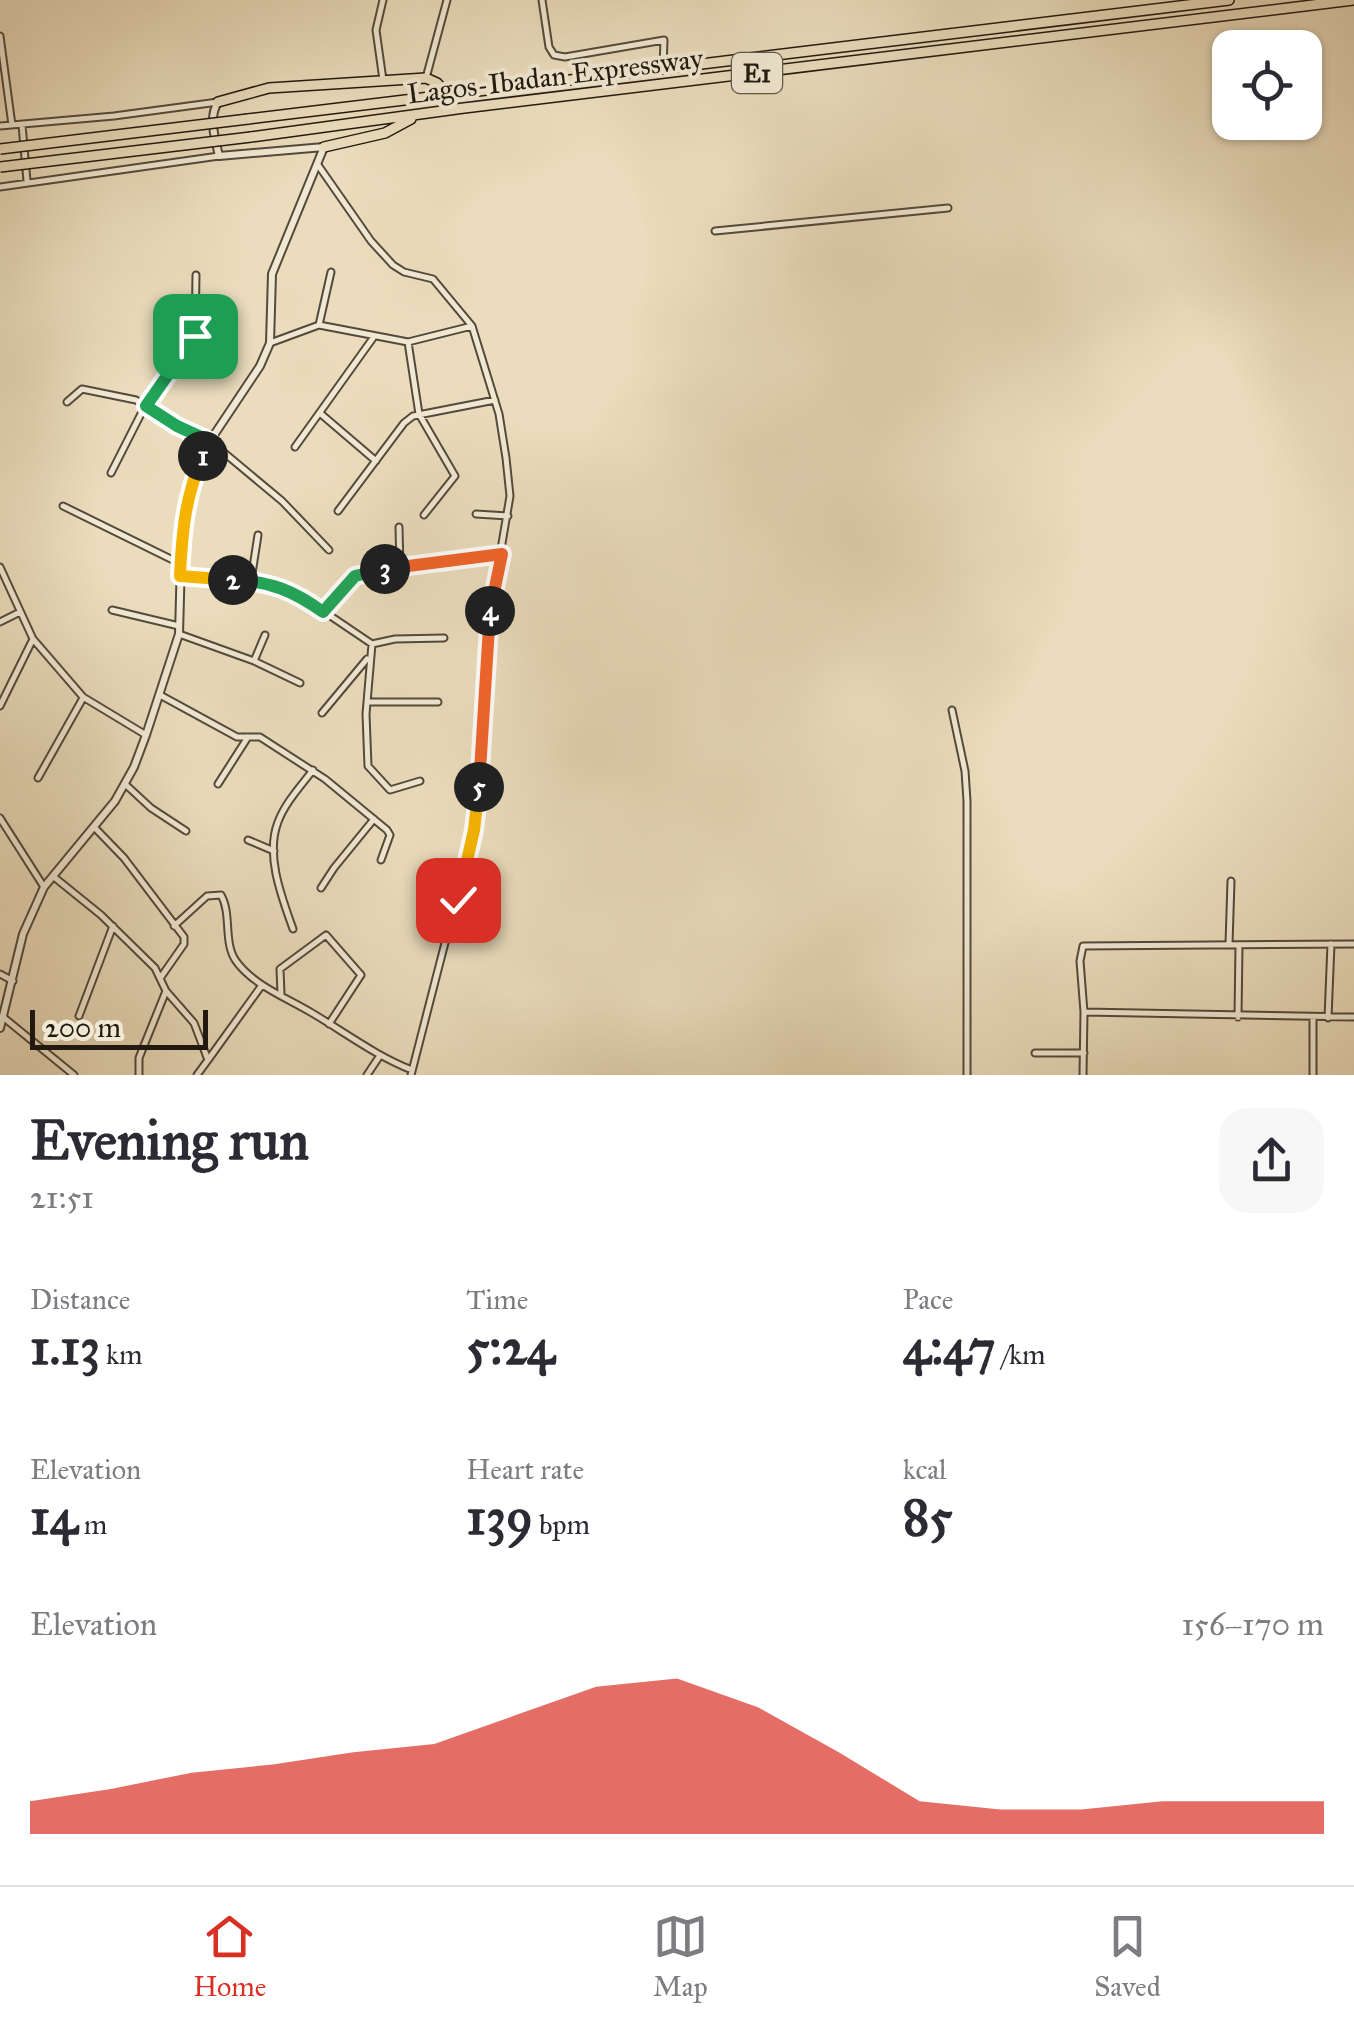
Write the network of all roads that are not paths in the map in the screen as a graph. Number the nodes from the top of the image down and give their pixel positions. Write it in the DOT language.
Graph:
graph roads {
  1 [pos="383,0"];
  2 [pos="447,0"];
  3 [pos="542,0"];
  4 [pos="1229,0"];
  5 [pos="1354,0"];
  6 [pos="0,36"];
  7 [pos="663,69"];
  8 [pos="426,78"];
  9 [pos="384,80"];
  10 [pos="448,96"];
  11 [pos="218,102"];
  12 [pos="414,116"];
  13 [pos="12,124"];
  14 [pos="22,124"];
  15 [pos="0,126"];
  16 [pos="324,146"];
  17 [pos="0,149"];
  18 [pos="219,156"];
  19 [pos="318,165"];
  20 [pos="0,166"];
  21 [pos="27,181"];
  22 [pos="0,187"];
  23 [pos="948,208"];
  24 [pos="715,231"];
  25 [pos="331,272"];
  26 [pos="196,274"];
  27 [pos="318,325"];
  28 [pos="472,326"];
  29 [pos="373,338"];
  30 [pos="408,342"];
  31 [pos="270,343"];
  32 [pos="495,400"];
  33 [pos="67,402"];
  34 [pos="146,406"];
  35 [pos="320,414"];
  36 [pos="419,414"];
  37 [pos="210,441"];
  38 [pos="295,447"];
  39 [pos="376,460"];
  40 [pos="111,473"];
  41 [pos="62,506"];
  42 [pos="338,512"];
  43 [pos="424,514"];
  44 [pos="476,514"];
  45 [pos="508,516"];
  46 [pos="398,528"];
  47 [pos="258,535"];
  48 [pos="329,550"];
  49 [pos="502,554"];
  50 [pos="181,564"];
  51 [pos="0,567"];
  52 [pos="400,568"];
  53 [pos="180,576"];
  54 [pos="251,580"];
  55 [pos="112,610"];
  56 [pos="20,612"];
  57 [pos="323,612"];
  58 [pos="0,622"];
  59 [pos="179,630"];
  60 [pos="265,635"];
  61 [pos="444,638"];
  62 [pos="32,639"];
  63 [pos="372,644"];
  64 [pos="369,656"];
  65 [pos="254,660"];
  66 [pos="300,683"];
  67 [pos="160,695"];
  68 [pos="83,697"];
  69 [pos="367,702"];
  70 [pos="438,702"];
  71 [pos="0,706"];
  72 [pos="952,710"];
  73 [pos="322,713"];
  74 [pos="146,735"];
  75 [pos="248,737"];
  76 [pos="312,770"];
  77 [pos="38,778"];
  78 [pos="420,781"];
  79 [pos="125,784"];
  80 [pos="218,784"];
  81 [pos="0,818"];
  82 [pos="374,819"];
  83 [pos="95,828"];
  84 [pos="186,831"];
  85 [pos="3,833"];
  86 [pos="248,840"];
  87 [pos="274,851"];
  88 [pos="381,860"];
  89 [pos="54,877"];
  90 [pos="1231,881"];
  91 [pos="44,887"];
  92 [pos="321,888"];
  93 [pos="113,926"];
  94 [pos="174,926"];
  95 [pos="293,929"];
  96 [pos="1229,944"];
  97 [pos="1239,944"];
  98 [pos="1331,944"];
  99 [pos="1354,944"];
  100 [pos="0,974"];
  101 [pos="161,977"];
  102 [pos="13,981"];
  103 [pos="262,985"];
  104 [pos="166,991"];
  105 [pos="280,994"];
  106 [pos="1084,1012"];
  107 [pos="79,1016"];
  108 [pos="4,1017"];
  109 [pos="1238,1017"];
  110 [pos="1313,1018"];
  111 [pos="1328,1018"];
  112 [pos="1354,1018"];
  113 [pos="329,1024"];
  114 [pos="0,1028"];
  115 [pos="1035,1053"];
  116 [pos="1084,1053"];
  117 [pos="379,1056"];
  118 [pos="208,1060"];
  119 [pos="412,1073"];
  120 [pos="74,1075"];
  121 [pos="139,1075"];
  122 [pos="197,1075"];
  123 [pos="366,1075"];
  124 [pos="967,1075"];
  125 [pos="1083,1075"];
  126 [pos="1312,1075"];
  1 -- 9 [label="street"];
  2 -- 8 [label="street"];
  3 -- 7 [label="street"];
  4 -- 7 [label="highway, Lagos-Ibadan Expressway / E1"];
  5 -- 12 [label="highway, Lagos-Ibadan Expressway / E1"];
  6 -- 13 [label="street"];
  7 -- 10 [label="highway, Lagos-Ibadan Expressway / E1"];
  8 -- 9 [label="highway"];
  8 -- 10 [label="highway"];
  9 -- 11 [label="highway"];
  10 -- 17 [label="highway, Lagos-Ibadan Expressway / E1, bridge"];
  11 -- 14 [label="street"];
  11 -- 18 [label="street"];
  12 -- 16 [label="highway"];
  12 -- 20 [label="highway, Lagos-Ibadan Expressway / E1, bridge"];
  13 -- 14 [label="street"];
  13 -- 15 [label="street"];
  14 -- 21 [label="street"];
  16 -- 18 [label="street"];
  16 -- 19 [label="street"];
  18 -- 21 [label="street"];
  19 -- 28 [label="street"];
  19 -- 31 [label="street"];
  21 -- 22 [label="street"];
  23 -- 24 [label="street"];
  25 -- 27 [label="street"];
  26 -- 34 [label="street"];
  27 -- 29 [label="street"];
  27 -- 31 [label="street"];
  28 -- 30 [label="street"];
  28 -- 32 [label="street"];
  29 -- 30 [label="street"];
  29 -- 35 [label="street"];
  30 -- 36 [label="street"];
  31 -- 37 [label="street"];
  32 -- 36 [label="street"];
  32 -- 45 [label="street"];
  33 -- 34 [label="street"];
  34 -- 37 [label="street"];
  34 -- 40 [label="street"];
  35 -- 38 [label="street"];
  35 -- 39 [label="street"];
  36 -- 39 [label="street"];
  36 -- 43 [label="street"];
  37 -- 48 [label="street"];
  37 -- 50 [label="street"];
  39 -- 42 [label="street"];
  41 -- 50 [label="street"];
  44 -- 45 [label="street"];
  45 -- 49 [label="street"];
  46 -- 52 [label="street"];
  47 -- 54 [label="street"];
  49 -- 52 [label="street"];
  49 -- 119 [label="street"];
  50 -- 53 [label="street"];
  51 -- 56 [label="street"];
  52 -- 57 [label="street"];
  53 -- 54 [label="street"];
  53 -- 59 [label="street"];
  54 -- 57 [label="street"];
  55 -- 59 [label="street"];
  56 -- 58 [label="street"];
  56 -- 62 [label="street"];
  57 -- 63 [label="street"];
  59 -- 65 [label="street"];
  59 -- 67 [label="street"];
  60 -- 65 [label="street"];
  61 -- 63 [label="street"];
  62 -- 68 [label="street"];
  62 -- 71 [label="street"];
  63 -- 64 [label="street"];
  64 -- 69 [label="street"];
  64 -- 73 [label="street"];
  65 -- 66 [label="street"];
  67 -- 74 [label="street"];
  67 -- 75 [label="street"];
  68 -- 74 [label="street"];
  68 -- 77 [label="street"];
  69 -- 70 [label="street"];
  69 -- 78 [label="street"];
  72 -- 124 [label="street"];
  74 -- 79 [label="street"];
  75 -- 76 [label="street"];
  75 -- 80 [label="street"];
  76 -- 82 [label="street"];
  76 -- 87 [label="street"];
  79 -- 83 [label="street"];
  79 -- 84 [label="street"];
  81 -- 85 [label="street"];
  82 -- 88 [label="street"];
  82 -- 92 [label="street"];
  83 -- 89 [label="street"];
  83 -- 94 [label="street"];
  85 -- 91 [label="street"];
  86 -- 87 [label="street"];
  87 -- 95 [label="street"];
  89 -- 91 [label="street"];
  89 -- 93 [label="street"];
  90 -- 96 [label="street"];
  91 -- 102 [label="street"];
  93 -- 101 [label="street"];
  93 -- 107 [label="street"];
  94 -- 101 [label="street"];
  94 -- 103 [label="street"];
  96 -- 97 [label="street"];
  96 -- 106 [label="street"];
  97 -- 98 [label="street"];
  97 -- 109 [label="street"];
  98 -- 99 [label="street"];
  98 -- 111 [label="street"];
  100 -- 102 [label="street"];
  101 -- 104 [label="street"];
  102 -- 108 [label="street"];
  103 -- 105 [label="street"];
  103 -- 118 [label="street"];
  104 -- 118 [label="street"];
  104 -- 121 [label="street"];
  105 -- 113 [label="street"];
  105 -- 113 [label="street"];
  106 -- 109 [label="street"];
  106 -- 116 [label="street"];
  108 -- 114 [label="street"];
  108 -- 120 [label="street"];
  109 -- 110 [label="street"];
  110 -- 111 [label="street"];
  110 -- 126 [label="street"];
  111 -- 112 [label="street"];
  113 -- 117 [label="street"];
  115 -- 116 [label="street"];
  116 -- 125 [label="street"];
  117 -- 119 [label="street"];
  117 -- 123 [label="street"];
  118 -- 122 [label="street"];
}
